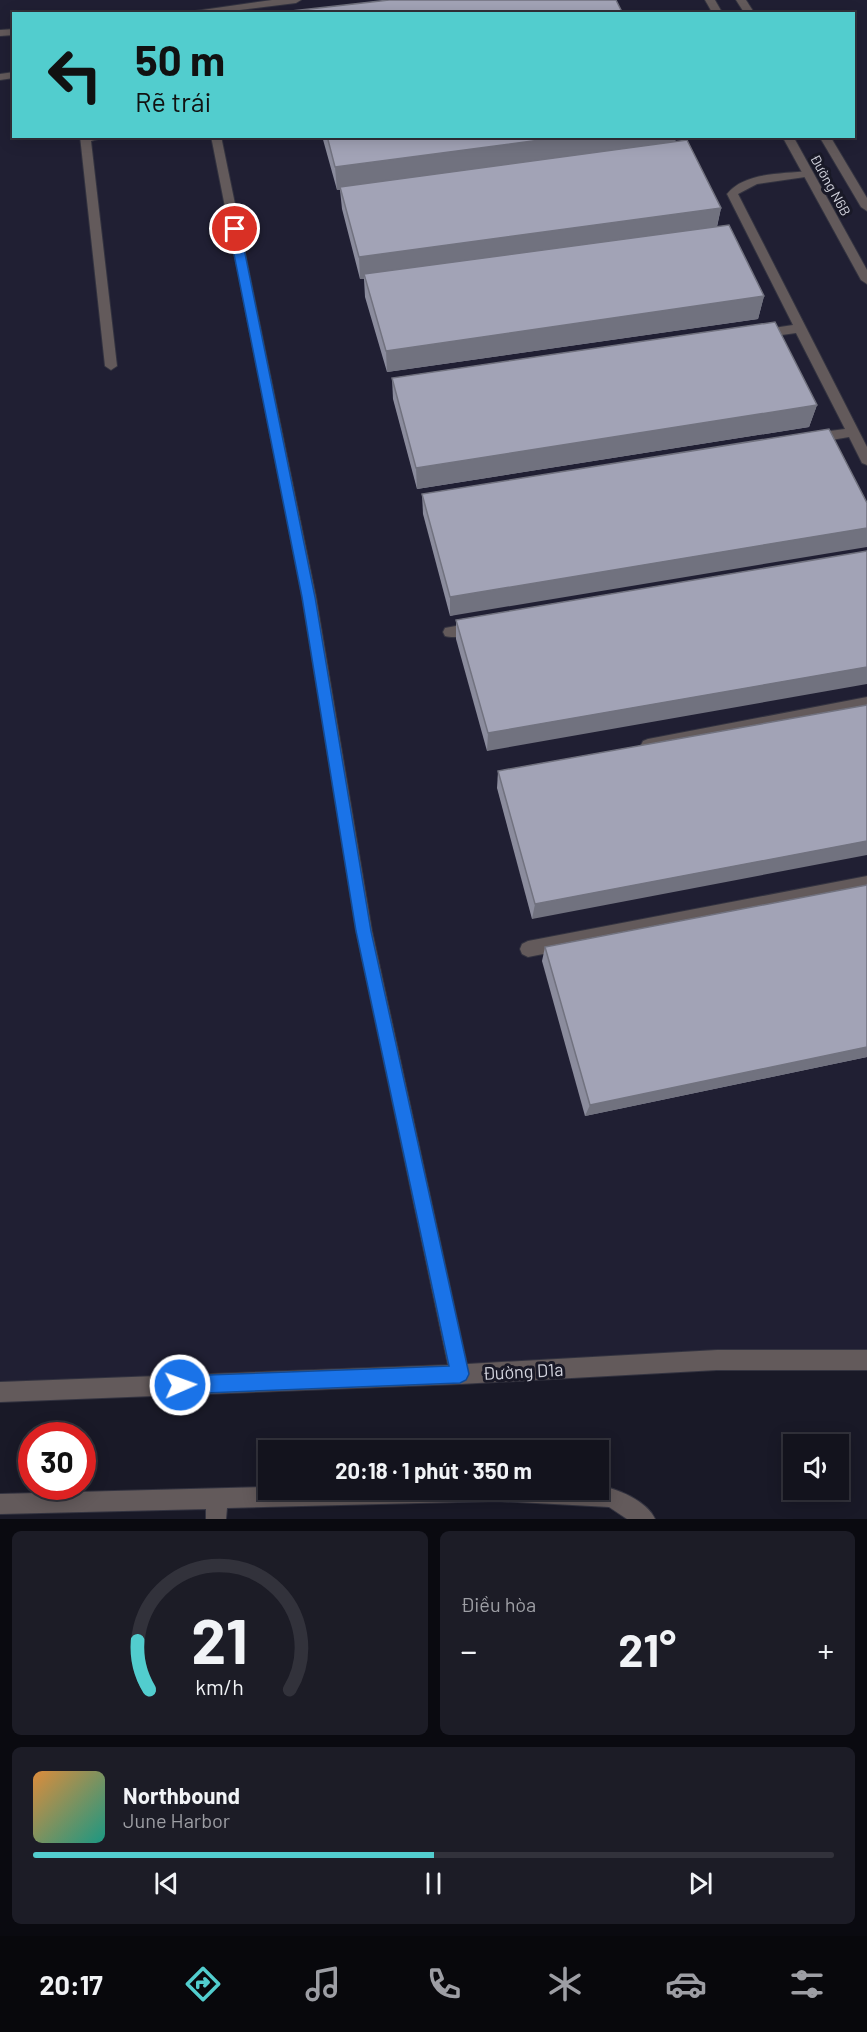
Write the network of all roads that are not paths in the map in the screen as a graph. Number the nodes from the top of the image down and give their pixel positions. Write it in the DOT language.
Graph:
graph roads {
  1 [pos="296,0"];
  2 [pos="199,12"];
  3 [pos="85,138"];
  4 [pos="216,138"];
  5 [pos="788,138"];
  6 [pos="825,138"];
  7 [pos="808,174"];
  8 [pos="867,207"];
  9 [pos="867,280"];
  10 [pos="801,328"];
  11 [pos="746,336"];
  12 [pos="111,366"];
  13 [pos="853,432"];
  14 [pos="806,440"];
  15 [pos="867,460"];
  16 [pos="496,624"];
  17 [pos="450,632"];
  18 [pos="867,703"];
  19 [pos="634,747"];
  20 [pos="867,883"];
  21 [pos="528,949"];
  22 [pos="867,1360"];
  23 [pos="460,1374"];
  24 [pos="0,1392"];
  25 [pos="0,1504"];
  26 [pos="217,1509"];
  27 [pos="645,1519"];
  1 -- 2 [label="street"];
  3 -- 12 [label="street"];
  4 -- 23 [label="street"];
  5 -- 7 [label="street, Đường N6B"];
  6 -- 8 [label="street, Đường N6B"];
  7 -- 9 [label="street, Đường N6B"];
  7 -- 10 [label="street"];
  10 -- 11 [label="street"];
  10 -- 13 [label="street"];
  13 -- 14 [label="street"];
  13 -- 15 [label="street"];
  16 -- 17 [label="street"];
  18 -- 19 [label="street"];
  20 -- 21 [label="street"];
  22 -- 23 [label="street, Đường D1a"];
  23 -- 24 [label="street, Đường D1a"];
  25 -- 26 [label="street"];
  26 -- 27 [label="street"];
}
